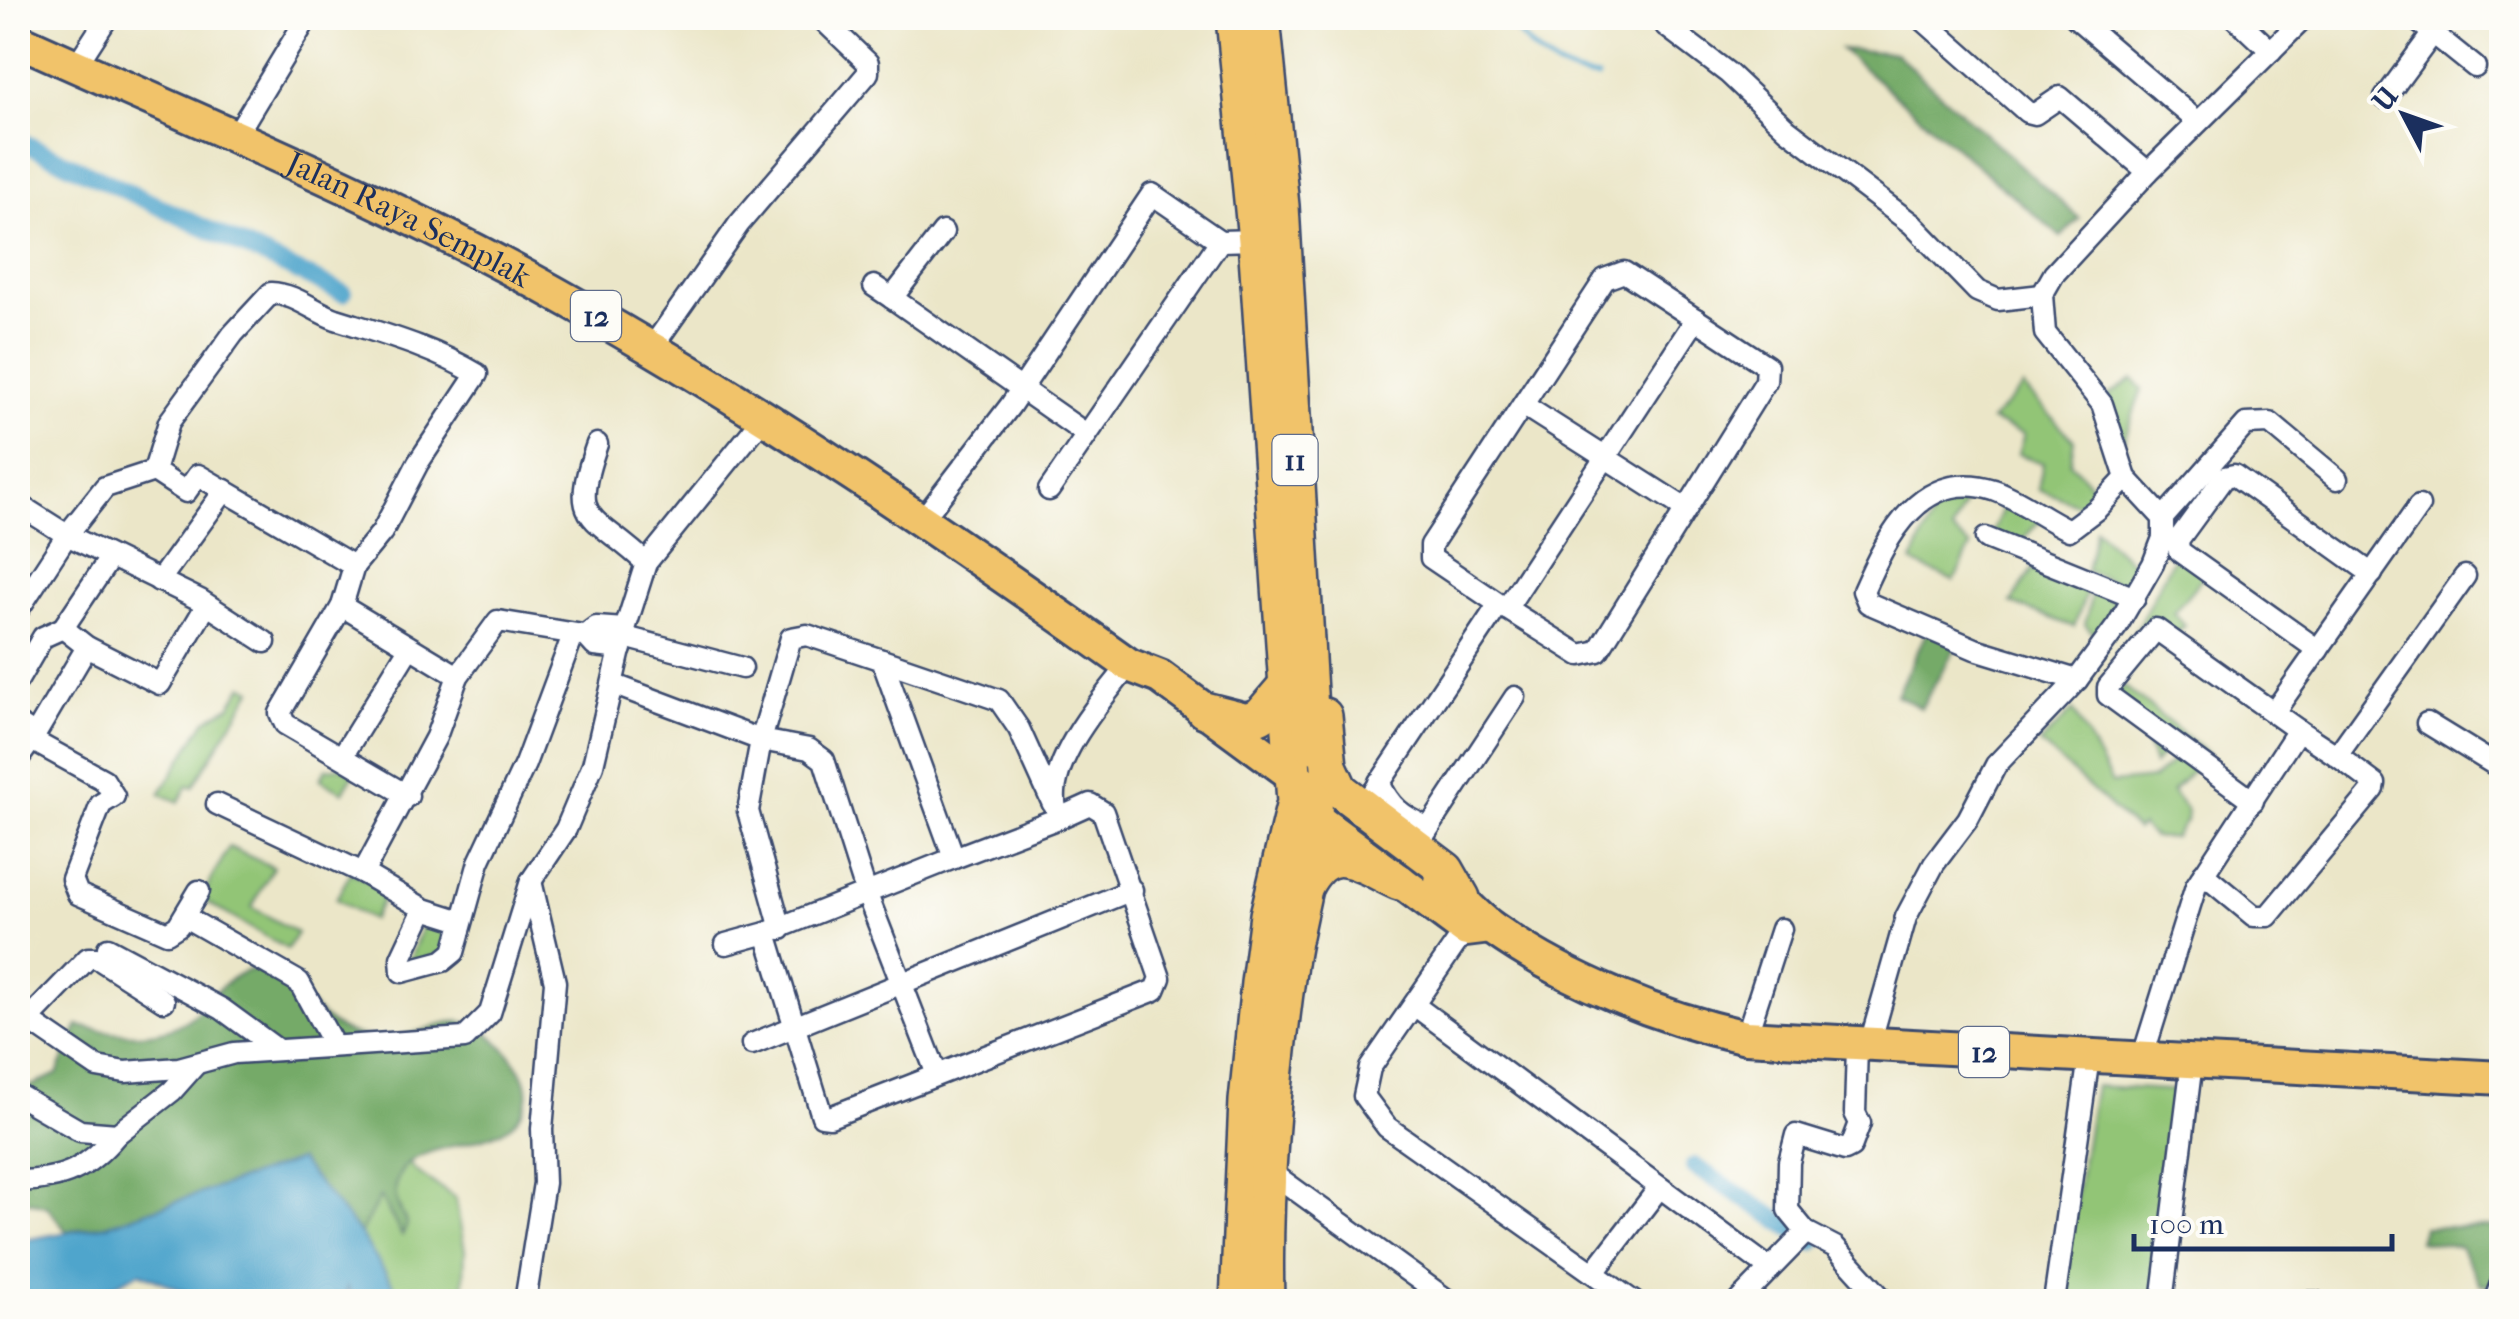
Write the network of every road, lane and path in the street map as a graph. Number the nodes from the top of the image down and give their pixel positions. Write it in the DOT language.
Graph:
graph roads {
  1 [pos="107,18"];
  2 [pos="306,18"];
  3 [pos="821,18"];
  4 [pos="1234,18"];
  5 [pos="1262,18"];
  6 [pos="1662,18"];
  7 [pos="1920,18"];
  8 [pos="2076,18"];
  9 [pos="2236,18"];
  10 [pos="2304,18"];
  11 [pos="2414,18"];
  12 [pos="2433,34"];
  13 [pos="18,40"];
  14 [pos="2271,51"];
  15 [pos="76,66"];
  16 [pos="2476,67"];
  17 [pos="2384,98"];
  18 [pos="2198,122"];
  19 [pos="235,137"];
  20 [pos="2148,172"];
  21 [pos="943,232"];
  22 [pos="1256,240"];
  23 [pos="1220,241"];
  24 [pos="874,286"];
  25 [pos="2042,295"];
  26 [pos="892,298"];
  27 [pos="1696,319"];
  28 [pos="652,349"];
  29 [pos="1020,387"];
  30 [pos="1523,405"];
  31 [pos="764,416"];
  32 [pos="1086,434"];
  33 [pos="596,444"];
  34 [pos="1605,458"];
  35 [pos="154,471"];
  36 [pos="2126,478"];
  37 [pos="2336,480"];
  38 [pos="225,490"];
  39 [pos="1050,490"];
  40 [pos="18,504"];
  41 [pos="2419,506"];
  42 [pos="1686,509"];
  43 [pos="2163,518"];
  44 [pos="923,519"];
  45 [pos="68,535"];
  46 [pos="1986,538"];
  47 [pos="110,558"];
  48 [pos="646,562"];
  49 [pos="354,566"];
  50 [pos="2372,574"];
  51 [pos="2464,576"];
  52 [pos="159,581"];
  53 [pos="2134,598"];
  54 [pos="1306,602"];
  55 [pos="206,606"];
  56 [pos="342,606"];
  57 [pos="1503,606"];
  58 [pos="18,610"];
  59 [pos="62,628"];
  60 [pos="580,635"];
  61 [pos="624,638"];
  62 [pos="265,642"];
  63 [pos="87,647"];
  64 [pos="409,648"];
  65 [pos="2318,650"];
  66 [pos="882,660"];
  67 [pos="1131,666"];
  68 [pos="742,668"];
  69 [pos="458,676"];
  70 [pos="18,680"];
  71 [pos="2077,680"];
  72 [pos="615,685"];
  73 [pos="1284,688"];
  74 [pos="1515,697"];
  75 [pos="1204,710"];
  76 [pos="2274,712"];
  77 [pos="2427,723"];
  78 [pos="2298,730"];
  79 [pos="25,740"];
  80 [pos="761,740"];
  81 [pos="343,754"];
  82 [pos="2336,755"];
  83 [pos="2502,769"];
  84 [pos="1297,793"];
  85 [pos="408,796"];
  86 [pos="2253,801"];
  87 [pos="1365,803"];
  88 [pos="217,804"];
  89 [pos="1056,811"];
  90 [pos="1422,836"];
  91 [pos="954,858"];
  92 [pos="363,873"];
  93 [pos="2202,874"];
  94 [pos="531,881"];
  95 [pos="1398,882"];
  96 [pos="1132,890"];
  97 [pos="199,891"];
  98 [pos="866,892"];
  99 [pos="424,909"];
  100 [pos="1283,909"];
  101 [pos="185,917"];
  102 [pos="1474,917"];
  103 [pos="462,921"];
  104 [pos="1781,929"];
  105 [pos="774,931"];
  106 [pos="726,944"];
  107 [pos="108,948"];
  108 [pos="900,980"];
  109 [pos="164,1001"];
  110 [pos="1414,1005"];
  111 [pos="23,1016"];
  112 [pos="795,1027"];
  113 [pos="1746,1037"];
  114 [pos="333,1044"];
  115 [pos="752,1044"];
  116 [pos="1863,1047"];
  117 [pos="278,1050"];
  118 [pos="2090,1057"];
  119 [pos="2142,1060"];
  120 [pos="2192,1062"];
  121 [pos="196,1064"];
  122 [pos="936,1072"];
  123 [pos="2502,1078"];
  124 [pos="18,1095"];
  125 [pos="1260,1106"];
  126 [pos="117,1134"];
  127 [pos="1268,1170"];
  128 [pos="18,1181"];
  129 [pos="1659,1188"];
  130 [pos="1803,1235"];
  131 [pos="1769,1268"];
  132 [pos="1595,1271"];
  133 [pos="2502,1281"];
  134 [pos="525,1302"];
  135 [pos="1238,1302"];
  136 [pos="1266,1302"];
  137 [pos="1450,1302"];
  138 [pos="1634,1302"];
  139 [pos="1738,1302"];
  140 [pos="1885,1302"];
  141 [pos="2054,1302"];
  142 [pos="2162,1302"];
  143 [pos="2300,1302"];
  144 [pos="2316,1302"];
  145 [pos="2494,1302"];
  1 -- 15 [label="street"];
  2 -- 19 [label="street"];
  3 -- 28 [label="street"];
  4 -- 22 [label="highway, 11"];
  5 -- 54 [label="highway, 11"];
  6 -- 25 [label="street"];
  7 -- 20 [label="street"];
  8 -- 18 [label="street"];
  9 -- 14 [label="street"];
  10 -- 14 [label="street"];
  11 -- 12 [label="street"];
  12 -- 16 [label="street"];
  12 -- 17 [label="street"];
  13 -- 15 [label="main road, Jalan Raya Semplak / 12"];
  14 -- 18 [label="street"];
  15 -- 19 [label="main road, Jalan Raya Semplak / 12"];
  18 -- 20 [label="street"];
  19 -- 28 [label="main road, Jalan Raya Semplak / 12"];
  20 -- 25 [label="street"];
  21 -- 26 [label="street"];
  22 -- 23 [label="street"];
  22 -- 73 [label="highway, 11"];
  23 -- 29 [label="street"];
  23 -- 32 [label="street"];
  24 -- 26 [label="street"];
  25 -- 36 [label="street"];
  26 -- 29 [label="street"];
  27 -- 30 [label="street"];
  27 -- 34 [label="street"];
  27 -- 42 [label="street"];
  28 -- 31 [label="main road, Jalan Raya Semplak / 12"];
  29 -- 32 [label="street"];
  29 -- 44 [label="street"];
  30 -- 34 [label="street"];
  30 -- 57 [label="street"];
  31 -- 44 [label="main road, Jalan Raya Semplak / 12"];
  31 -- 48 [label="street"];
  32 -- 39 [label="street"];
  33 -- 48 [label="street"];
  34 -- 42 [label="street"];
  34 -- 57 [label="street"];
  35 -- 38 [label="street"];
  35 -- 45 [label="street"];
  35 -- 49 [label="street"];
  36 -- 43 [label="street"];
  36 -- 71 [label="street"];
  37 -- 43 [label="street"];
  38 -- 49 [label="street"];
  38 -- 52 [label="street"];
  40 -- 45 [label="street"];
  41 -- 50 [label="street"];
  42 -- 57 [label="street"];
  43 -- 53 [label="street"];
  44 -- 67 [label="main road, Jalan Raya Semplak / 12"];
  45 -- 47 [label="street"];
  45 -- 58 [label="street"];
  46 -- 53 [label="street"];
  47 -- 52 [label="street"];
  47 -- 59 [label="street"];
  48 -- 61 [label="street"];
  49 -- 56 [label="street"];
  50 -- 65 [label="street"];
  50 -- 65 [label="street"];
  51 -- 82 [label="street"];
  52 -- 55 [label="street"];
  53 -- 71 [label="street"];
  54 -- 84 [label="highway, 11"];
  54 -- 87 [label="highway"];
  55 -- 62 [label="street"];
  55 -- 63 [label="street"];
  56 -- 64 [label="street"];
  56 -- 81 [label="street"];
  57 -- 87 [label="street"];
  59 -- 63 [label="street"];
  59 -- 70 [label="street"];
  60 -- 61 [label="street"];
  60 -- 69 [label="street"];
  60 -- 103 [label="street"];
  61 -- 68 [label="street"];
  61 -- 72 [label="street"];
  63 -- 79 [label="street"];
  64 -- 69 [label="street"];
  64 -- 81 [label="street"];
  65 -- 76 [label="street"];
  66 -- 80 [label="street"];
  66 -- 89 [label="street"];
  66 -- 91 [label="street"];
  67 -- 75 [label="main road, Jalan Raya Semplak / 12"];
  67 -- 84 [label="main road, Jalan Raya Semplak / 12"];
  67 -- 89 [label="street"];
  69 -- 85 [label="street"];
  71 -- 116 [label="street"];
  72 -- 80 [label="street"];
  72 -- 94 [label="street"];
  73 -- 75 [label="highway, 12"];
  73 -- 84 [label="highway, 11"];
  74 -- 90 [label="street"];
  75 -- 84 [label="main road, Jalan Raya Semplak / 12"];
  76 -- 78 [label="street"];
  76 -- 86 [label="street"];
  77 -- 83 [label="street"];
  78 -- 82 [label="street"];
  78 -- 86 [label="street"];
  79 -- 101 [label="street"];
  80 -- 98 [label="street"];
  80 -- 105 [label="street"];
  81 -- 85 [label="street"];
  82 -- 93 [label="street"];
  84 -- 87 [label="main road, 12"];
  84 -- 95 [label="main road, 12"];
  84 -- 100 [label="highway, 11"];
  84 -- 100 [label="highway"];
  85 -- 92 [label="street"];
  86 -- 93 [label="street"];
  87 -- 90 [label="highway"];
  87 -- 102 [label="main road, 12"];
  88 -- 92 [label="street"];
  89 -- 91 [label="street"];
  89 -- 96 [label="street"];
  90 -- 102 [label="highway"];
  91 -- 98 [label="street"];
  92 -- 99 [label="street"];
  93 -- 119 [label="street"];
  94 -- 114 [label="street"];
  94 -- 134 [label="street"];
  95 -- 100 [label="highway, 12"];
  95 -- 102 [label="main road, 12"];
  96 -- 108 [label="street"];
  96 -- 122 [label="street"];
  97 -- 101 [label="street"];
  98 -- 105 [label="street"];
  98 -- 108 [label="street"];
  99 -- 103 [label="street"];
  99 -- 103 [label="street"];
  100 -- 125 [label="highway, 11"];
  101 -- 114 [label="street"];
  102 -- 110 [label="street"];
  102 -- 113 [label="main road, 12"];
  104 -- 113 [label="street"];
  105 -- 106 [label="street"];
  105 -- 112 [label="street"];
  107 -- 117 [label="street"];
  108 -- 112 [label="street"];
  108 -- 122 [label="street"];
  109 -- 111 [label="street"];
  110 -- 129 [label="street"];
  110 -- 132 [label="street"];
  111 -- 121 [label="street"];
  112 -- 115 [label="street"];
  112 -- 122 [label="street"];
  113 -- 116 [label="main road, 12"];
  114 -- 117 [label="street"];
  116 -- 118 [label="main road, 12"];
  116 -- 130 [label="street"];
  117 -- 121 [label="street"];
  118 -- 119 [label="main road, 12"];
  118 -- 141 [label="street"];
  119 -- 120 [label="main road, 12"];
  120 -- 123 [label="main road, 12"];
  120 -- 142 [label="street"];
  121 -- 126 [label="street"];
  124 -- 126 [label="street"];
  125 -- 127 [label="highway, 11"];
  125 -- 135 [label="highway, 11"];
  126 -- 128 [label="street"];
  127 -- 136 [label="highway, 11"];
  127 -- 137 [label="street"];
  129 -- 131 [label="street"];
  129 -- 132 [label="street"];
  130 -- 131 [label="street"];
  130 -- 140 [label="street"];
  131 -- 139 [label="street"];
  132 -- 138 [label="street"];
  133 -- 145 [label="street"];
  143 -- 144 [label="street"];
}
